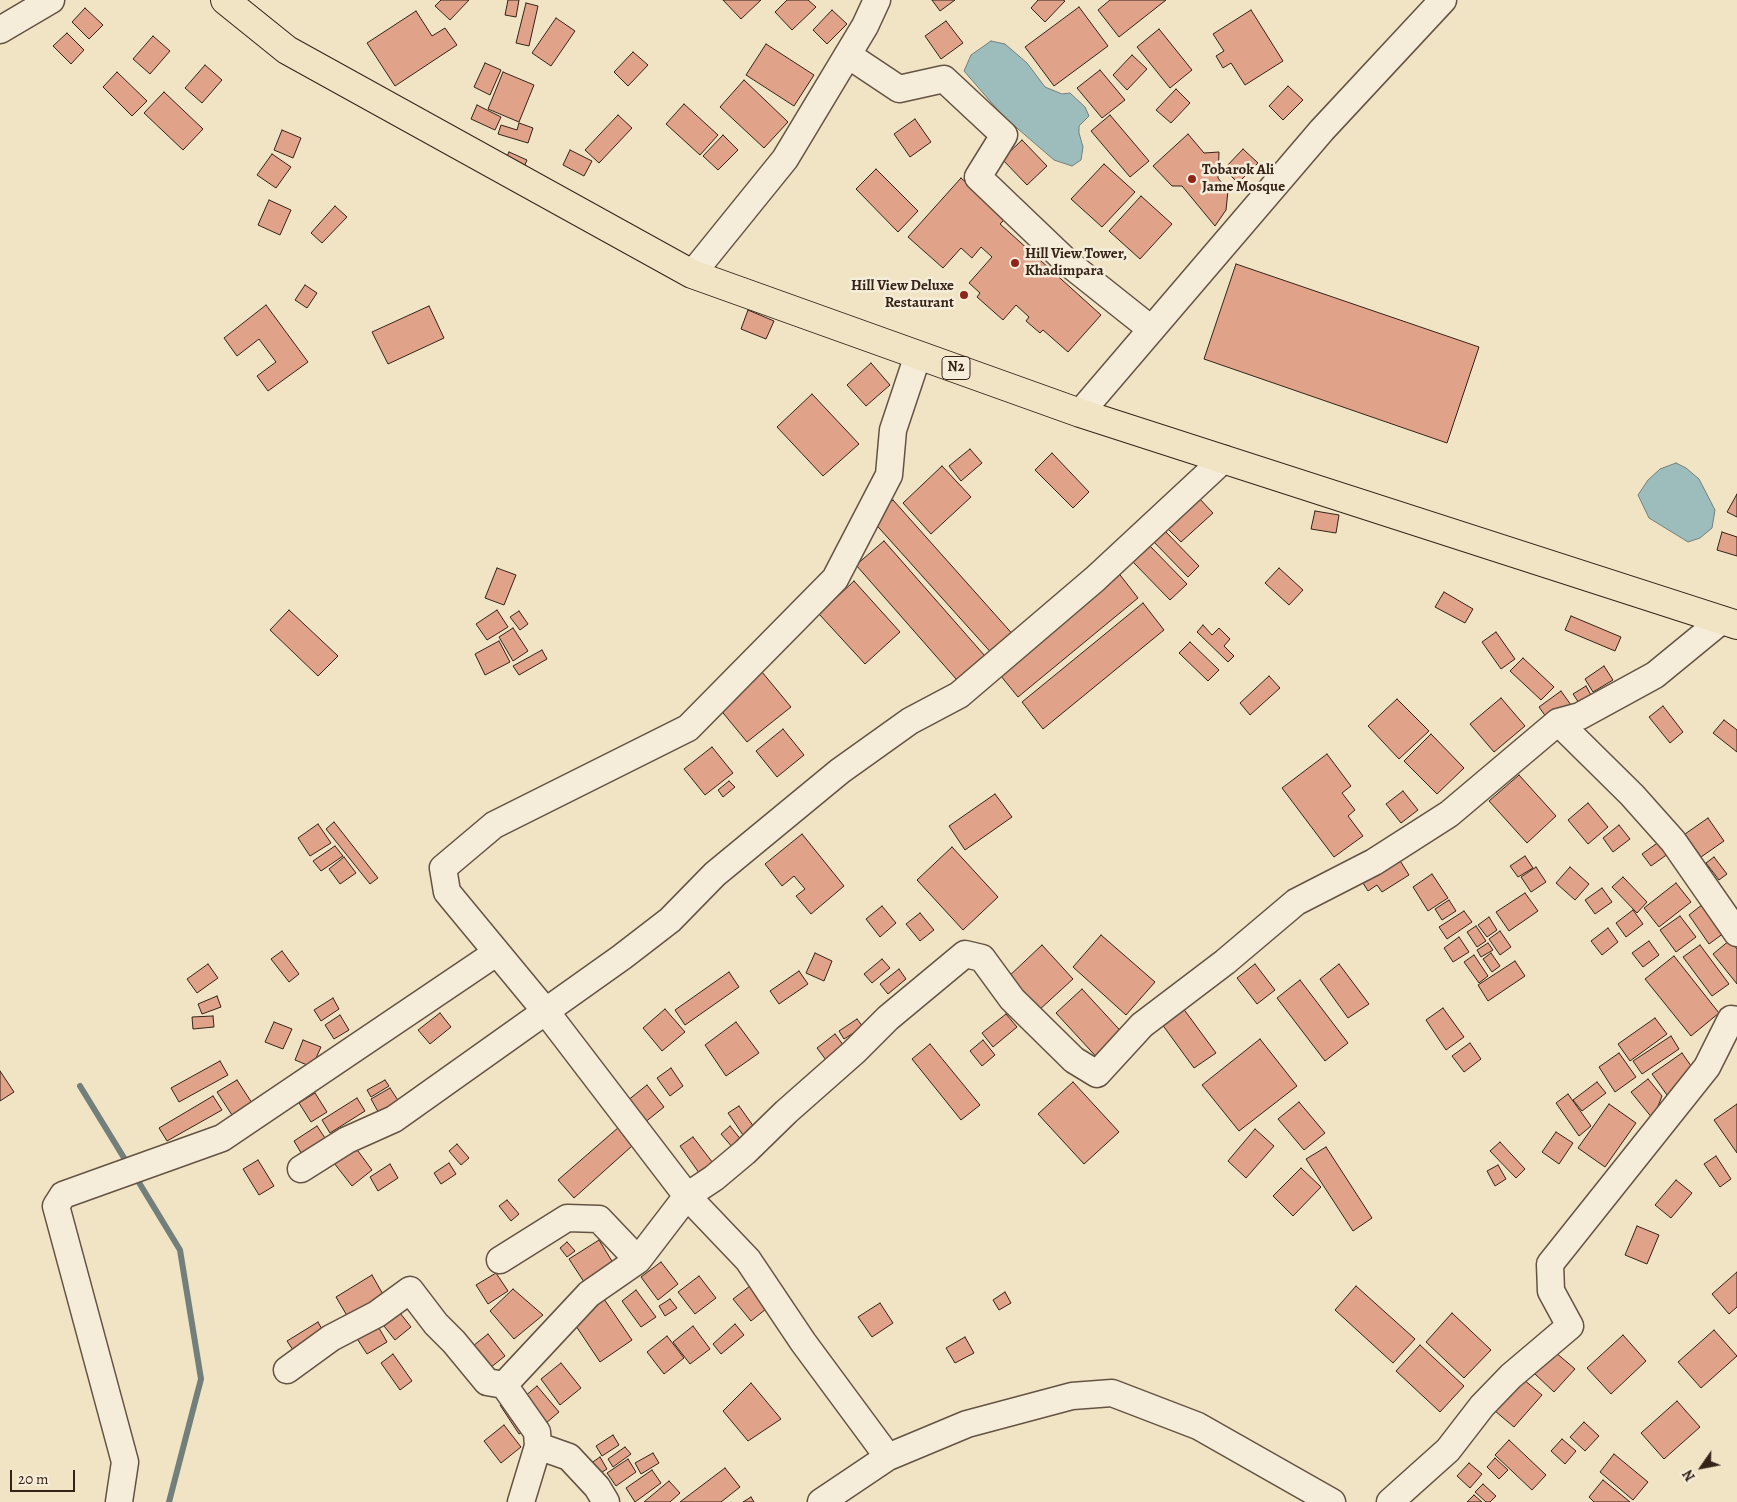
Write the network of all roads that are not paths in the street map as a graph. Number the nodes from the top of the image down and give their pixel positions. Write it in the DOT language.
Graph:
graph roads {
  1 [pos="52,0"];
  2 [pos="224,0"];
  3 [pos="877,0"];
  4 [pos="1443,0"];
  5 [pos="0,30"];
  6 [pos="848,55"];
  7 [pos="692,274"];
  8 [pos="1151,329"];
  9 [pos="918,355"];
  10 [pos="1080,413"];
  11 [pos="1224,459"];
  12 [pos="1729,623"];
  13 [pos="1558,722"];
  14 [pos="1737,933"];
  15 [pos="496,953"];
  16 [pos="547,1013"];
  17 [pos="1737,1020"];
  18 [pos="301,1169"];
  19 [pos="687,1196"];
  20 [pos="500,1260"];
  21 [pos="638,1260"];
  22 [pos="287,1370"];
  23 [pos="504,1385"];
  24 [pos="538,1446"];
  25 [pos="888,1457"];
  26 [pos="120,1502"];
  27 [pos="521,1502"];
  28 [pos="606,1502"];
  29 [pos="821,1502"];
  30 [pos="1332,1502"];
  31 [pos="1390,1502"];
  1 -- 5 [label="street"];
  2 -- 7 [label="highway, N2"];
  3 -- 6 [label="street"];
  4 -- 8 [label="street"];
  6 -- 7 [label="street"];
  6 -- 8 [label="street"];
  7 -- 9 [label="highway, N2"];
  8 -- 10 [label="street"];
  9 -- 10 [label="highway, N2"];
  9 -- 15 [label="street"];
  10 -- 11 [label="highway, N2"];
  11 -- 12 [label="highway, N2"];
  11 -- 16 [label="street"];
  12 -- 13 [label="street"];
  13 -- 14 [label="street"];
  13 -- 19 [label="street"];
  15 -- 16 [label="street"];
  15 -- 26 [label="street"];
  16 -- 18 [label="street"];
  16 -- 19 [label="street"];
  17 -- 31 [label="street"];
  19 -- 21 [label="street"];
  19 -- 25 [label="street"];
  20 -- 21 [label="street"];
  21 -- 23 [label="street"];
  22 -- 23 [label="street"];
  23 -- 24 [label="street"];
  24 -- 27 [label="street"];
  24 -- 28 [label="street"];
  25 -- 29 [label="street"];
  25 -- 30 [label="street"];
}
